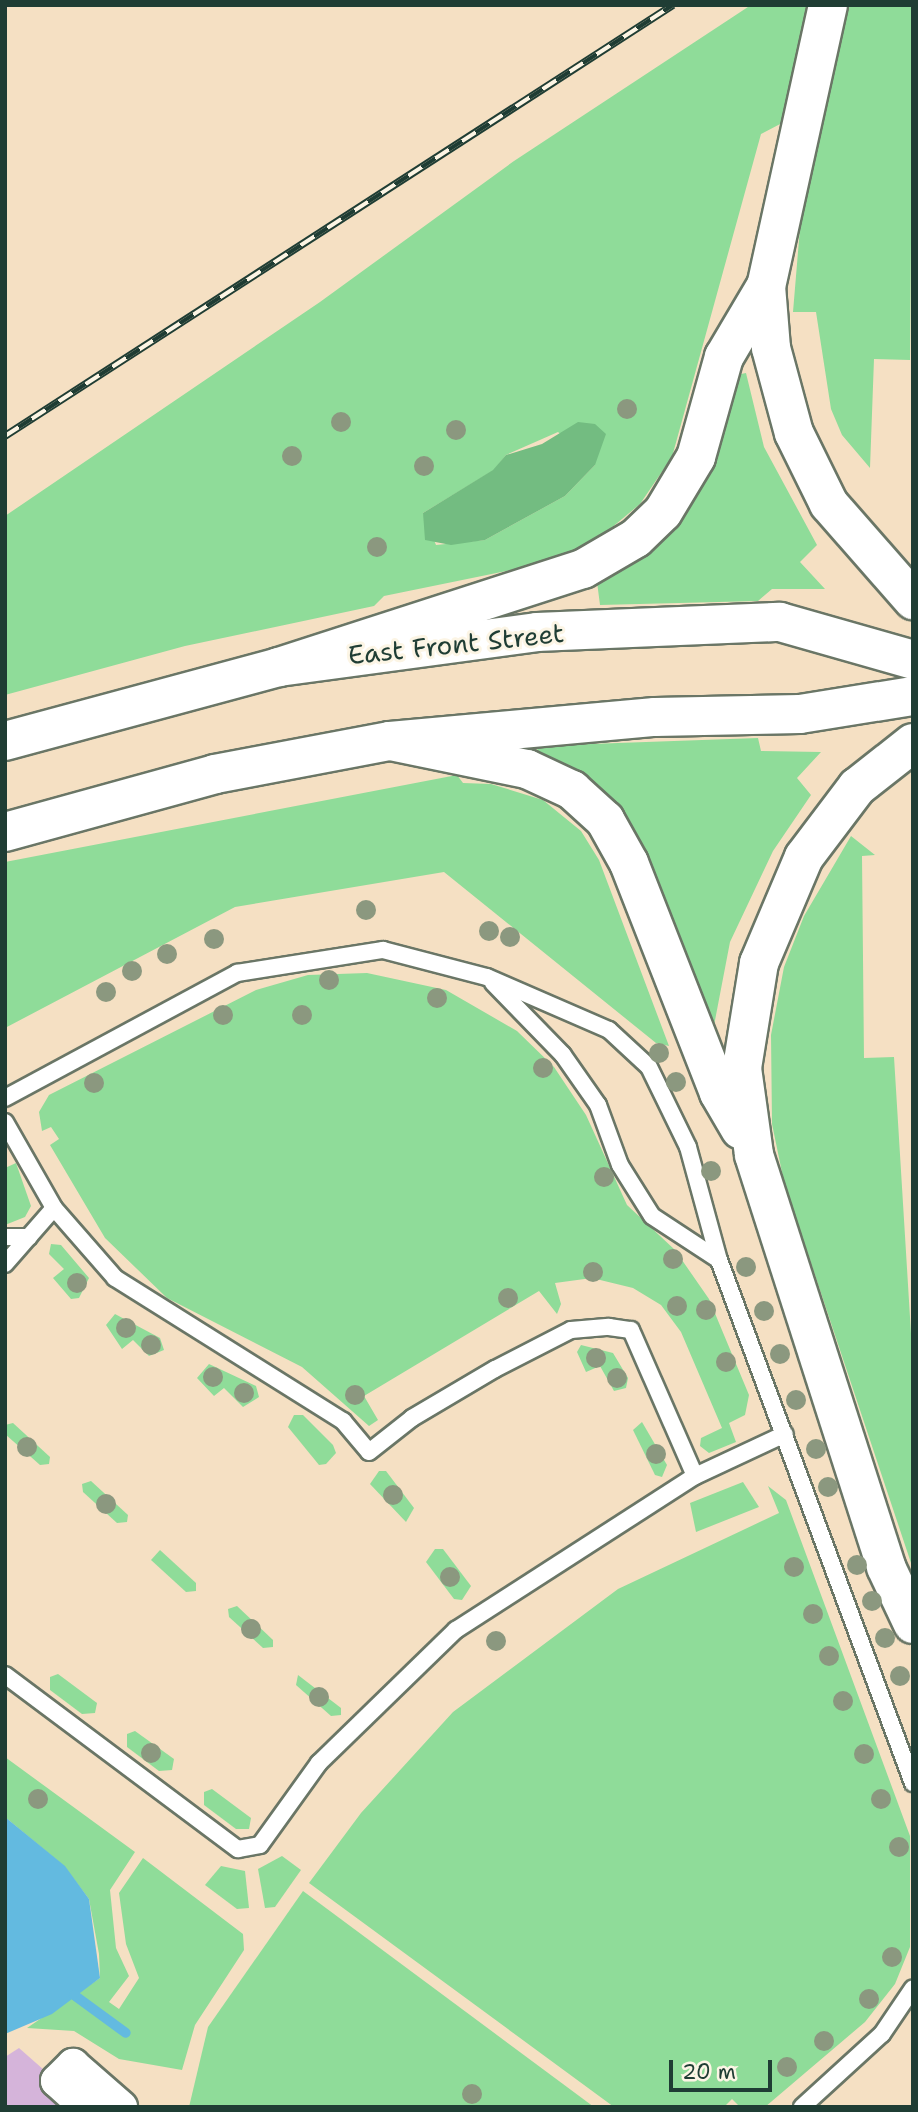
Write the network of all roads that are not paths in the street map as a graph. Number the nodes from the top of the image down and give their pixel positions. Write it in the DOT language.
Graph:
graph roads {
  1 [pos="828,5"];
  2 [pos="766,286"];
  3 [pos="913,600"];
  4 [pos="913,660"];
  5 [pos="279,667"];
  6 [pos="913,696"];
  7 [pos="5,741"];
  8 [pos="390,741"];
  9 [pos="913,743"];
  10 [pos="5,832"];
  11 [pos="487,976"];
  12 [pos="5,1098"];
  13 [pos="5,1122"];
  14 [pos="754,1155"];
  15 [pos="54,1208"];
  16 [pos="5,1237"];
  17 [pos="29,1237"];
  18 [pos="719,1260"];
  19 [pos="5,1264"];
  20 [pos="785,1434"];
  21 [pos="695,1476"];
  22 [pos="913,1624"];
  23 [pos="5,1675"];
  24 [pos="913,1783"];
  25 [pos="913,1988"];
  26 [pos="86,2107"];
  27 [pos="121,2107"];
  28 [pos="802,2107"];
  1 -- 2 [label="main road"];
  2 -- 3 [label="main road"];
  2 -- 5 [label="main road"];
  4 -- 5 [label="main road, East Front Street"];
  5 -- 7 [label="main road, East Front Street"];
  6 -- 8 [label="main road"];
  8 -- 10 [label="main road"];
  8 -- 14 [label="main road"];
  9 -- 14 [label="main road"];
  11 -- 12 [label="lane"];
  11 -- 18 [label="lane"];
  11 -- 18 [label="lane"];
  13 -- 15 [label="lane"];
  14 -- 22 [label="main road"];
  15 -- 17 [label="lane"];
  15 -- 21 [label="lane"];
  16 -- 17 [label="lane"];
  17 -- 19 [label="lane"];
  18 -- 20 [label="lane"];
  20 -- 21 [label="lane"];
  20 -- 24 [label="lane"];
  21 -- 23 [label="lane"];
  25 -- 28 [label="lane"];
  26 -- 27 [label="street"];
}
